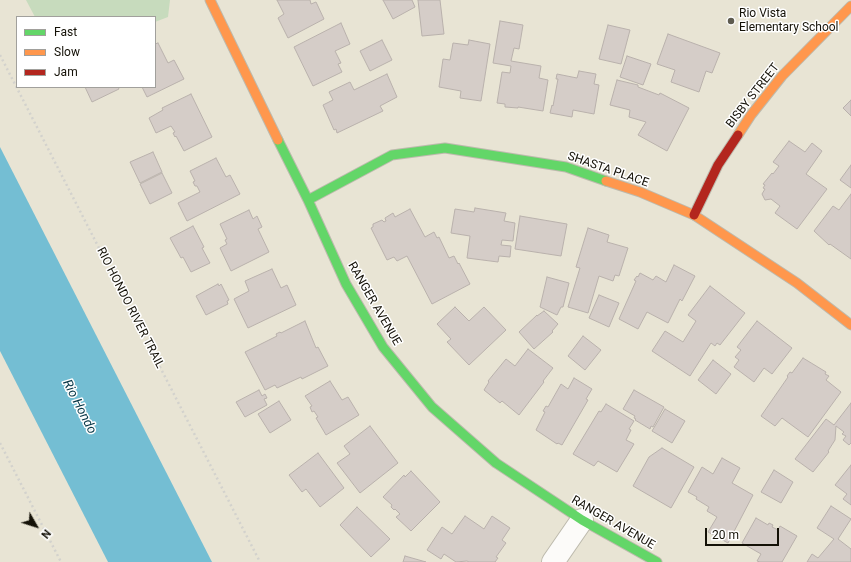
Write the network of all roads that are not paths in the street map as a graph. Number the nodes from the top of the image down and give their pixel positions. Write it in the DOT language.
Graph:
graph roads {
  1 [pos="210,0"];
  2 [pos="851,6"];
  3 [pos="308,200"];
  4 [pos="694,215"];
  5 [pos="851,325"];
  6 [pos="582,520"];
  7 [pos="553,562"];
  8 [pos="657,562"];
  1 -- 3 [label="street, RANGER AVENUE"];
  2 -- 4 [label="street, BISBY STREET"];
  3 -- 4 [label="street, SHASTA PLACE"];
  3 -- 6 [label="street, RANGER AVENUE"];
  4 -- 5 [label="street, SHASTA PLACE"];
  6 -- 7 [label="street"];
  6 -- 8 [label="street, RANGER AVENUE"];
}
